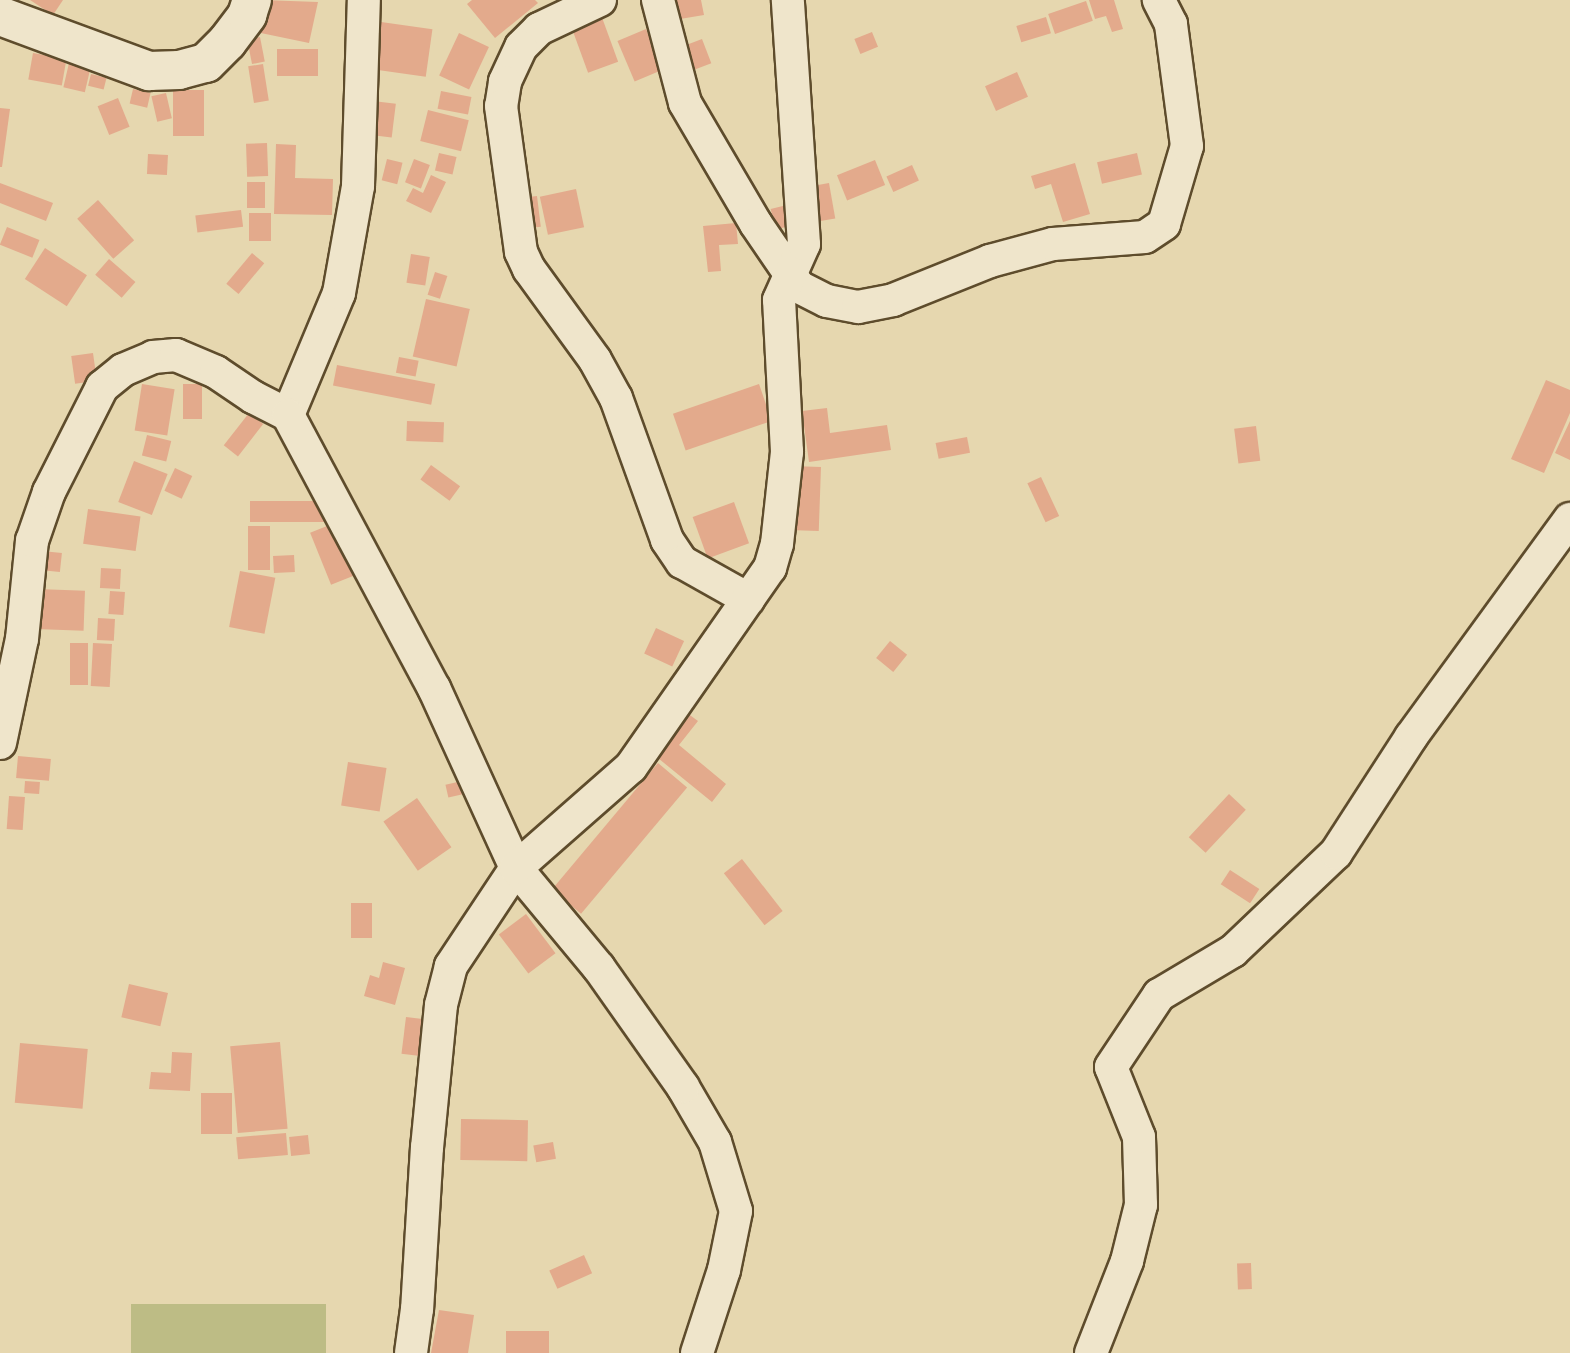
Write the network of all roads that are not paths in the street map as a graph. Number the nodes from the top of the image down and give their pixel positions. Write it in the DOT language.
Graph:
graph roads {
  1 [pos="252,0"];
  2 [pos="364,0"];
  3 [pos="600,0"];
  4 [pos="658,0"];
  5 [pos="788,0"];
  6 [pos="1159,0"];
  7 [pos="0,16"];
  8 [pos="789,273"];
  9 [pos="288,415"];
  10 [pos="1570,519"];
  11 [pos="748,599"];
  12 [pos="0,743"];
  13 [pos="516,868"];
  14 [pos="411,1353"];
  15 [pos="697,1353"];
  16 [pos="1091,1353"];
  1 -- 7 [label="main road"];
  2 -- 9 [label="street"];
  3 -- 11 [label="street"];
  4 -- 8 [label="street"];
  5 -- 8 [label="street"];
  6 -- 8 [label="street"];
  8 -- 11 [label="street"];
  9 -- 12 [label="street"];
  9 -- 13 [label="street"];
  10 -- 16 [label="street"];
  11 -- 13 [label="street"];
  13 -- 14 [label="street"];
  13 -- 15 [label="street"];
}
